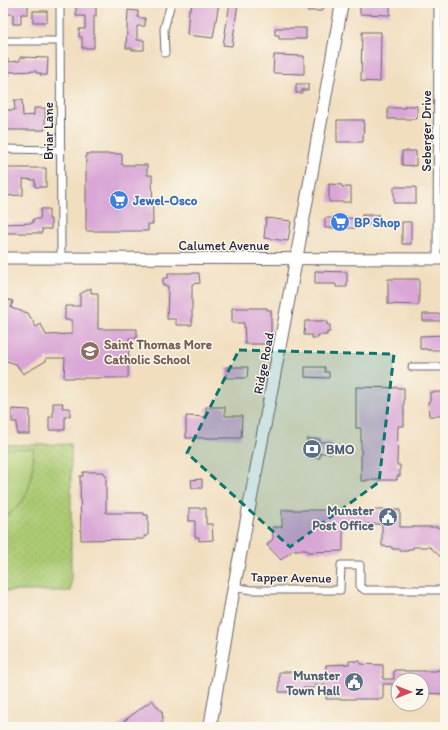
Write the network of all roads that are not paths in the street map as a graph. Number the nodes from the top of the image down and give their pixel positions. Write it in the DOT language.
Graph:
graph roads {
  1 [pos="60,3"];
  2 [pos="171,3"];
  3 [pos="342,3"];
  4 [pos="438,3"];
  5 [pos="3,41"];
  6 [pos="60,41"];
  7 [pos="442,50"];
  8 [pos="165,53"];
  9 [pos="3,150"];
  10 [pos="60,150"];
  11 [pos="441,161"];
  12 [pos="3,258"];
  13 [pos="61,258"];
  14 [pos="441,259"];
  15 [pos="296,260"];
  16 [pos="412,367"];
  17 [pos="445,367"];
  18 [pos="234,587"];
  19 [pos="445,590"];
  20 [pos="210,727"];
  1 -- 6 [label="street, Briar Lane"];
  2 -- 8 [label="street"];
  3 -- 15 [label="main road, Ridge Road"];
  4 -- 7 [label="street, Seberger Drive"];
  5 -- 6 [label="street"];
  6 -- 10 [label="street, Briar Lane"];
  7 -- 11 [label="street, Seberger Drive"];
  9 -- 10 [label="street"];
  10 -- 13 [label="street, Briar Lane"];
  11 -- 14 [label="street, Seberger Drive"];
  12 -- 13 [label="main road, Calumet Avenue"];
  13 -- 15 [label="main road, Calumet Avenue"];
  14 -- 15 [label="main road, Calumet Avenue"];
  15 -- 18 [label="main road, Ridge Road"];
  16 -- 17 [label="street"];
  18 -- 19 [label="street, Tapper Avenue"];
  18 -- 20 [label="main road, Ridge Road"];
}
